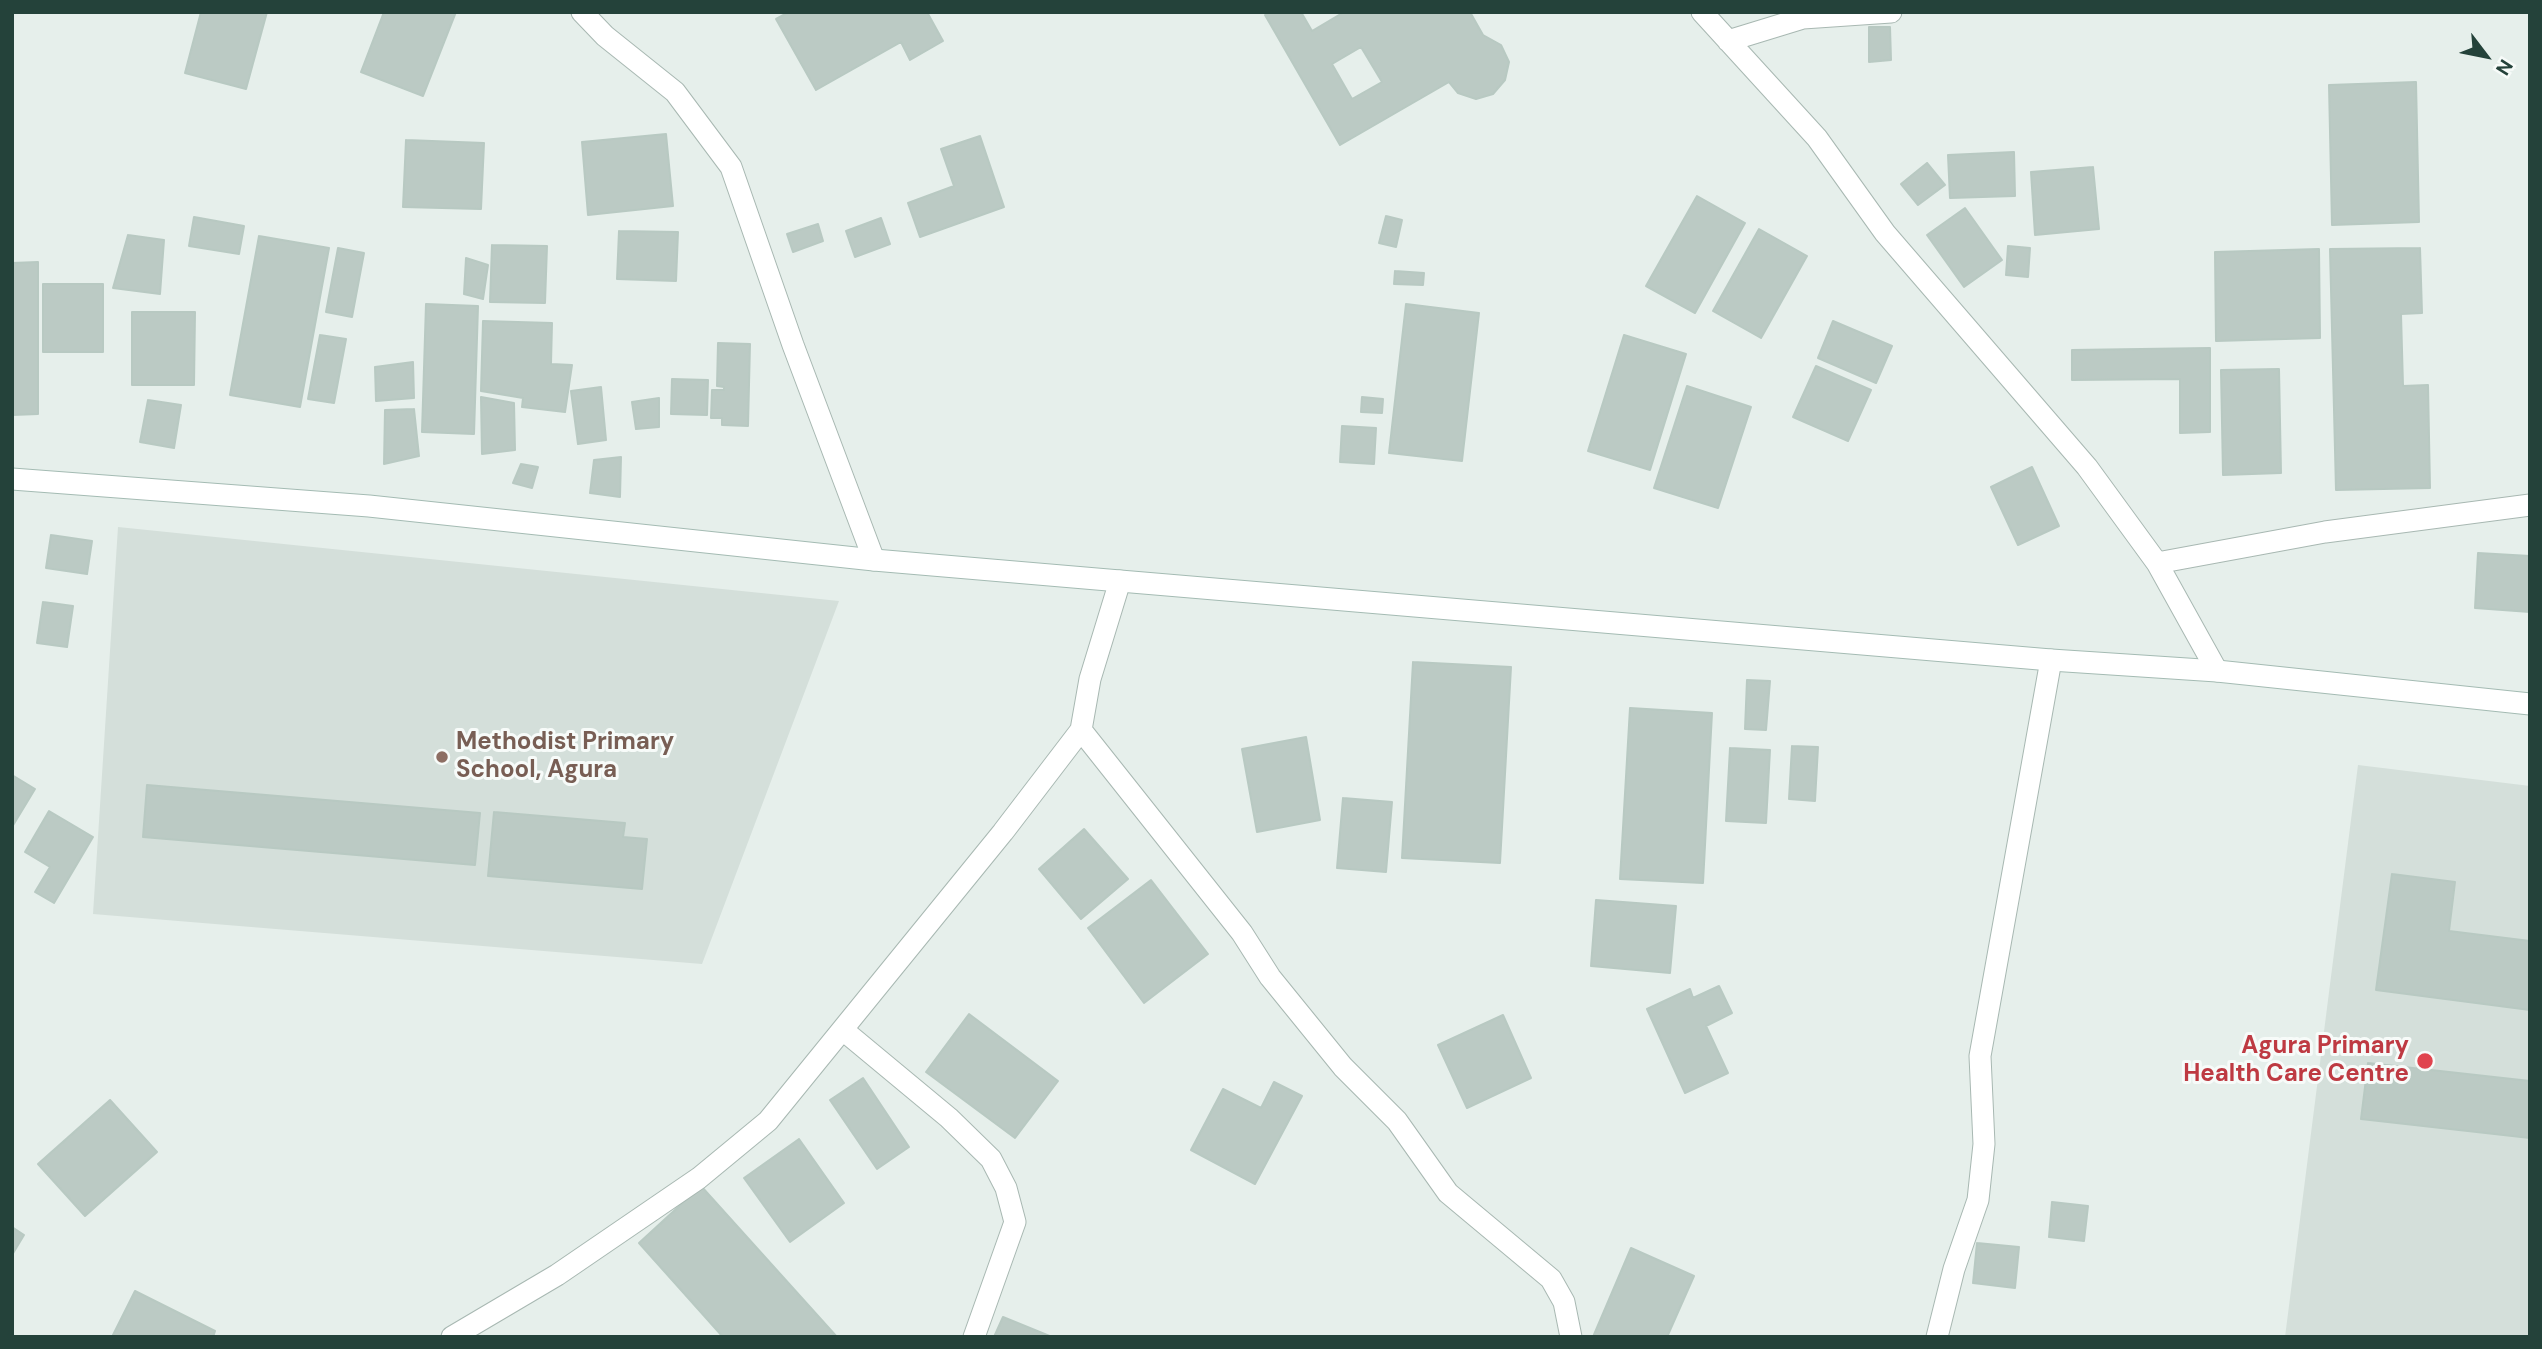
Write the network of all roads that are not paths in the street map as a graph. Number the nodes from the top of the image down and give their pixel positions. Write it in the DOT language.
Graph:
graph roads {
  1 [pos="582,12"];
  2 [pos="1702,12"];
  3 [pos="1891,12"];
  4 [pos="1728,41"];
  5 [pos="12,479"];
  6 [pos="2530,505"];
  7 [pos="874,560"];
  8 [pos="2157,563"];
  9 [pos="1120,581"];
  10 [pos="2051,660"];
  11 [pos="2217,671"];
  12 [pos="2530,704"];
  13 [pos="1081,730"];
  14 [pos="842,1030"];
  15 [pos="452,1337"];
  16 [pos="974,1337"];
  17 [pos="1570,1337"];
  18 [pos="1937,1337"];
  1 -- 7 [label="street"];
  2 -- 4 [label="street"];
  3 -- 4 [label="street"];
  4 -- 8 [label="street"];
  5 -- 7 [label="street"];
  6 -- 8 [label="street"];
  7 -- 9 [label="street"];
  8 -- 11 [label="street"];
  9 -- 10 [label="street"];
  9 -- 13 [label="street"];
  10 -- 11 [label="street"];
  10 -- 18 [label="street"];
  11 -- 12 [label="street"];
  13 -- 14 [label="street"];
  13 -- 17 [label="street"];
  14 -- 15 [label="street"];
  14 -- 16 [label="street"];
}
